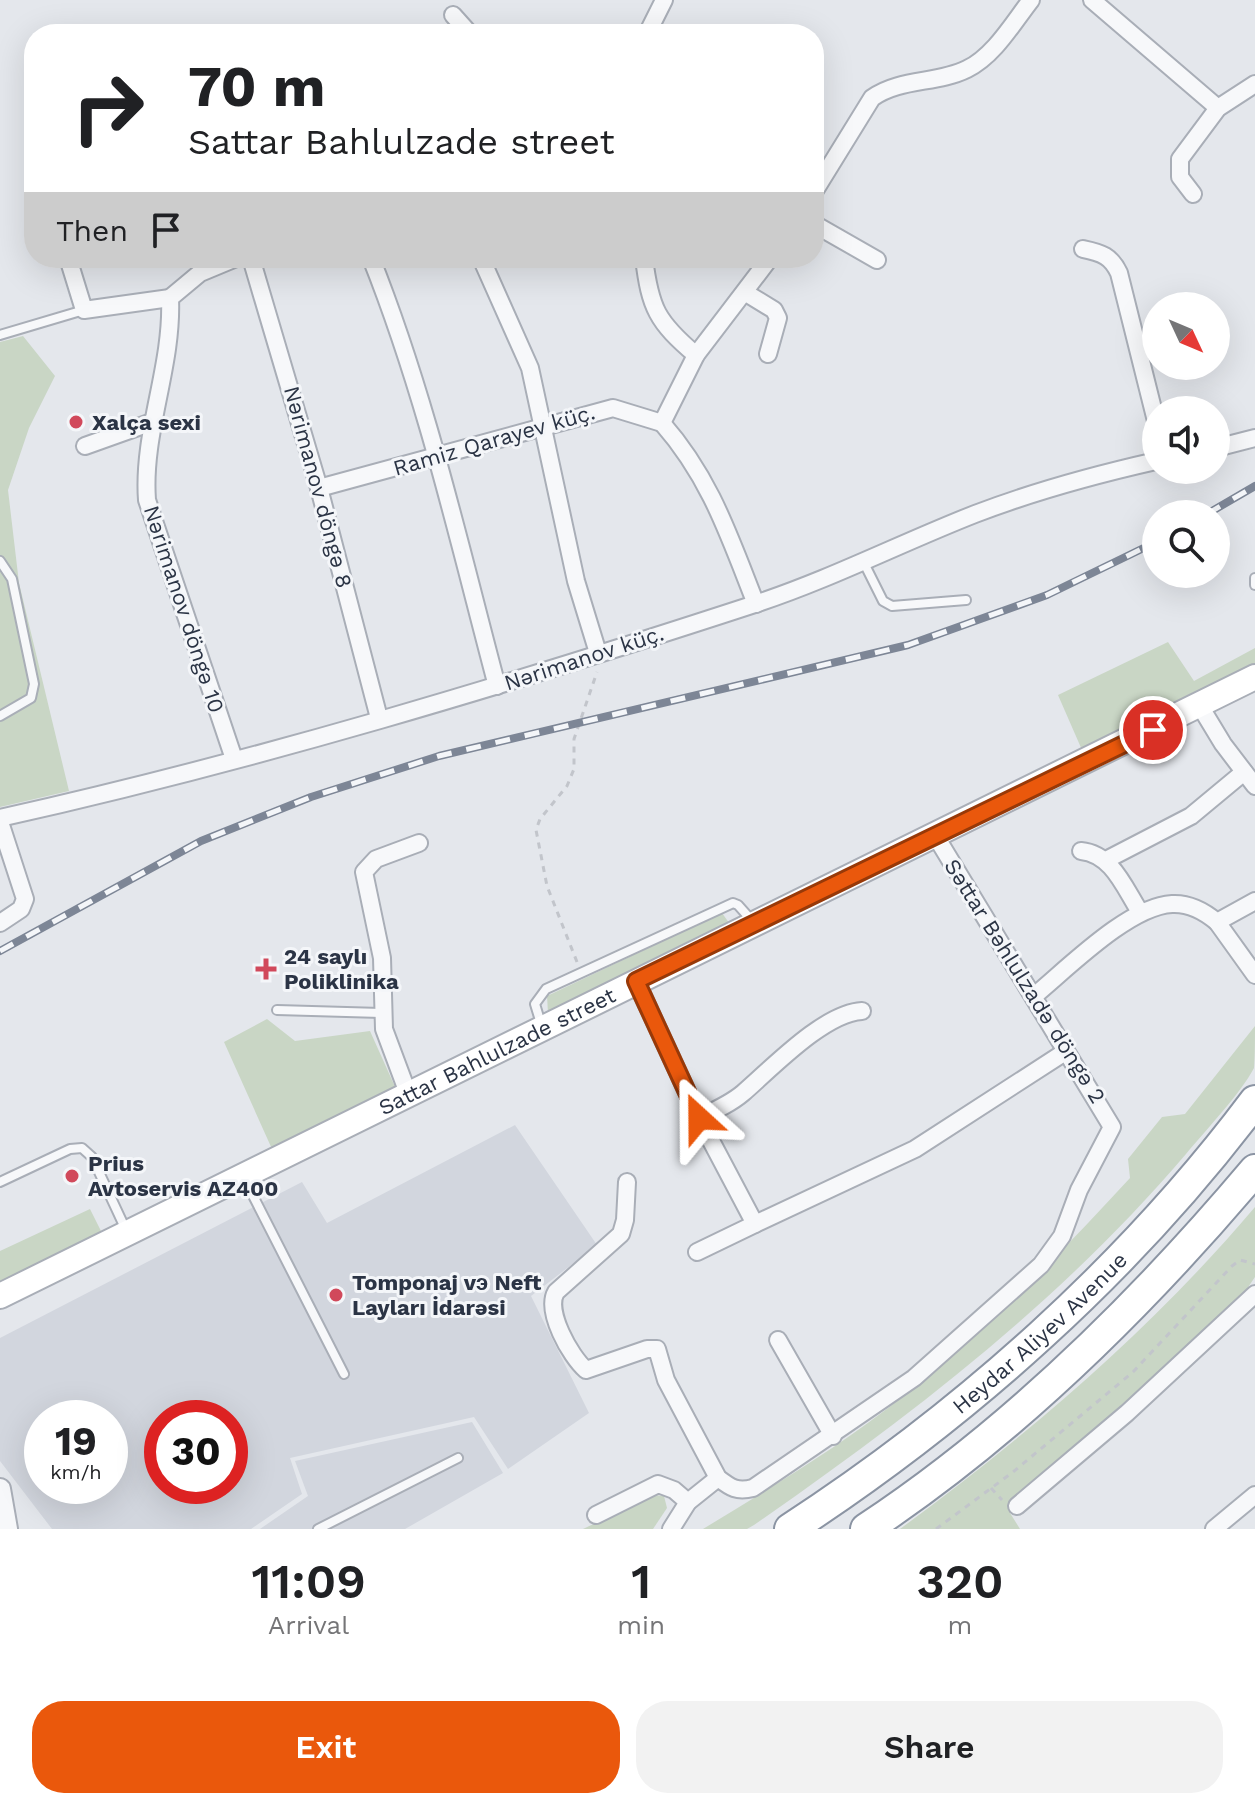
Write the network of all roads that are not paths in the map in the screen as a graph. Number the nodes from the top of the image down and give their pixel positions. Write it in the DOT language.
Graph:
graph roads {
  1 [pos="664,0"];
  2 [pos="1031,0"];
  3 [pos="1103,3"];
  4 [pos="453,15"];
  5 [pos="461,24"];
  6 [pos="652,24"];
  7 [pos="1255,84"];
  8 [pos="1218,108"];
  9 [pos="824,176"];
  10 [pos="1193,194"];
  11 [pos="824,230"];
  12 [pos="1083,249"];
  13 [pos="877,260"];
  14 [pos="71,268"];
  15 [pos="212,268"];
  16 [pos="254,268"];
  17 [pos="375,268"];
  18 [pos="485,268"];
  19 [pos="645,268"];
  20 [pos="763,268"];
  21 [pos="746,293"];
  22 [pos="170,298"];
  23 [pos="84,310"];
  24 [pos="0,335"];
  25 [pos="768,354"];
  26 [pos="696,355"];
  27 [pos="1150,396"];
  28 [pos="155,421"];
  29 [pos="662,423"];
  30 [pos="544,428"];
  31 [pos="1255,438"];
  32 [pos="1230,444"];
  33 [pos="85,446"];
  34 [pos="436,457"];
  35 [pos="1142,464"];
  36 [pos="319,488"];
  37 [pos="0,561"];
  38 [pos="864,563"];
  39 [pos="1255,578"];
  40 [pos="1255,585"];
  41 [pos="966,600"];
  42 [pos="756,604"];
  43 [pos="598,653"];
  44 [pos="1254,680"];
  45 [pos="497,686"];
  46 [pos="1200,706"];
  47 [pos="0,716"];
  48 [pos="379,718"];
  49 [pos="234,759"];
  50 [pos="1244,772"];
  51 [pos="1255,786"];
  52 [pos="0,820"];
  53 [pos="935,835"];
  54 [pos="419,843"];
  55 [pos="1081,851"];
  56 [pos="1106,860"];
  57 [pos="1255,901"];
  58 [pos="1140,912"];
  59 [pos="1217,922"];
  60 [pos="0,923"];
  61 [pos="754,923"];
  62 [pos="1255,975"];
  63 [pos="636,981"];
  64 [pos="1034,996"];
  65 [pos="277,1010"];
  66 [pos="862,1011"];
  67 [pos="381,1013"];
  68 [pos="542,1028"];
  69 [pos="1065,1052"];
  70 [pos="409,1096"];
  71 [pos="1255,1101"];
  72 [pos="699,1118"];
  73 [pos="1255,1170"];
  74 [pos="244,1177"];
  75 [pos="0,1182"];
  76 [pos="627,1182"];
  77 [pos="755,1224"];
  78 [pos="128,1234"];
  79 [pos="697,1252"];
  80 [pos="1255,1294"];
  81 [pos="0,1296"];
  82 [pos="778,1340"];
  83 [pos="344,1374"];
  84 [pos="833,1436"];
  85 [pos="458,1458"];
  86 [pos="718,1478"];
  87 [pos="0,1489"];
  88 [pos="1255,1495"];
  89 [pos="688,1502"];
  90 [pos="1017,1506"];
  91 [pos="596,1515"];
  92 [pos="7,1529"];
  93 [pos="318,1529"];
  94 [pos="671,1529"];
  95 [pos="790,1529"];
  96 [pos="866,1529"];
  97 [pos="1214,1529"];
  1 -- 6 [label="street"];
  2 -- 9 [label="street"];
  3 -- 8 [label="street"];
  4 -- 5 [label="street"];
  7 -- 8 [label="street"];
  8 -- 10 [label="street"];
  11 -- 13 [label="street"];
  12 -- 27 [label="street"];
  14 -- 23 [label="street"];
  15 -- 22 [label="street"];
  16 -- 36 [label="street, Nərimanov döngə 8"];
  17 -- 34 [label="street"];
  18 -- 30 [label="street"];
  19 -- 26 [label="street"];
  20 -- 21 [label="street"];
  21 -- 25 [label="street"];
  21 -- 26 [label="street"];
  22 -- 23 [label="street"];
  22 -- 28 [label="street, Nərimanov döngə 10"];
  23 -- 24 [label="lane"];
  26 -- 29 [label="street"];
  28 -- 33 [label="street"];
  28 -- 49 [label="street, Nərimanov döngə 10"];
  29 -- 30 [label="street, Ramiz Qarayev küç."];
  29 -- 42 [label="street"];
  30 -- 34 [label="street, Ramiz Qarayev küç."];
  30 -- 43 [label="street"];
  31 -- 32 [label="street"];
  34 -- 36 [label="street, Ramiz Qarayev küç."];
  34 -- 45 [label="street"];
  35 -- 38 [label="street, Nərimanov küç."];
  36 -- 48 [label="street, Nərimanov döngə 8"];
  37 -- 47 [label="lane"];
  38 -- 41 [label="lane"];
  38 -- 42 [label="street, Nərimanov küç."];
  39 -- 40 [label="lane"];
  42 -- 43 [label="street, Nərimanov küç."];
  43 -- 45 [label="street, Nərimanov küç."];
  44 -- 46 [label="main road, Sattar Bahlulzade street"];
  45 -- 48 [label="street, Nərimanov küç."];
  46 -- 50 [label="street"];
  46 -- 53 [label="main road, Sattar Bahlulzade street"];
  48 -- 49 [label="street, Nərimanov küç."];
  49 -- 52 [label="street, Nərimanov küç."];
  50 -- 51 [label="street"];
  50 -- 56 [label="street"];
  52 -- 60 [label="street"];
  53 -- 61 [label="main road, Sattar Bahlulzade street"];
  53 -- 64 [label="street, Səttar Bəhlulzadə döngə 2"];
  54 -- 67 [label="street"];
  55 -- 56 [label="street"];
  56 -- 58 [label="street"];
  57 -- 59 [label="street"];
  58 -- 59 [label="street"];
  58 -- 64 [label="street"];
  59 -- 62 [label="street"];
  61 -- 63 [label="main road, Sattar Bahlulzade street"];
  61 -- 68 [label="lane"];
  63 -- 68 [label="main road, Sattar Bahlulzade street"];
  63 -- 72 [label="street"];
  64 -- 69 [label="street, Səttar Bəhlulzadə döngə 2"];
  65 -- 67 [label="lane"];
  66 -- 72 [label="street"];
  67 -- 70 [label="street"];
  68 -- 70 [label="main road, Sattar Bahlulzade street"];
  69 -- 77 [label="street"];
  69 -- 84 [label="street, Səttar Bəhlulzadə döngə 2"];
  70 -- 74 [label="main road, Sattar Bahlulzade street"];
  71 -- 95 [label="highway, Heydar Aliyev Avenue"];
  72 -- 77 [label="street"];
  73 -- 96 [label="highway, Heydar Aliyev Avenue"];
  74 -- 78 [label="main road, Sattar Bahlulzade street"];
  74 -- 83 [label="lane"];
  75 -- 78 [label="lane"];
  76 -- 86 [label="street"];
  77 -- 79 [label="street"];
  78 -- 81 [label="main road, Sattar Bahlulzade street"];
  80 -- 90 [label="street"];
  82 -- 84 [label="street"];
  84 -- 86 [label="street, Səttar Bəhlulzadə döngə 2"];
  85 -- 93 [label="lane"];
  86 -- 89 [label="street"];
  87 -- 92 [label="street"];
  88 -- 97 [label="street"];
  89 -- 91 [label="street"];
  89 -- 94 [label="street"];
}
